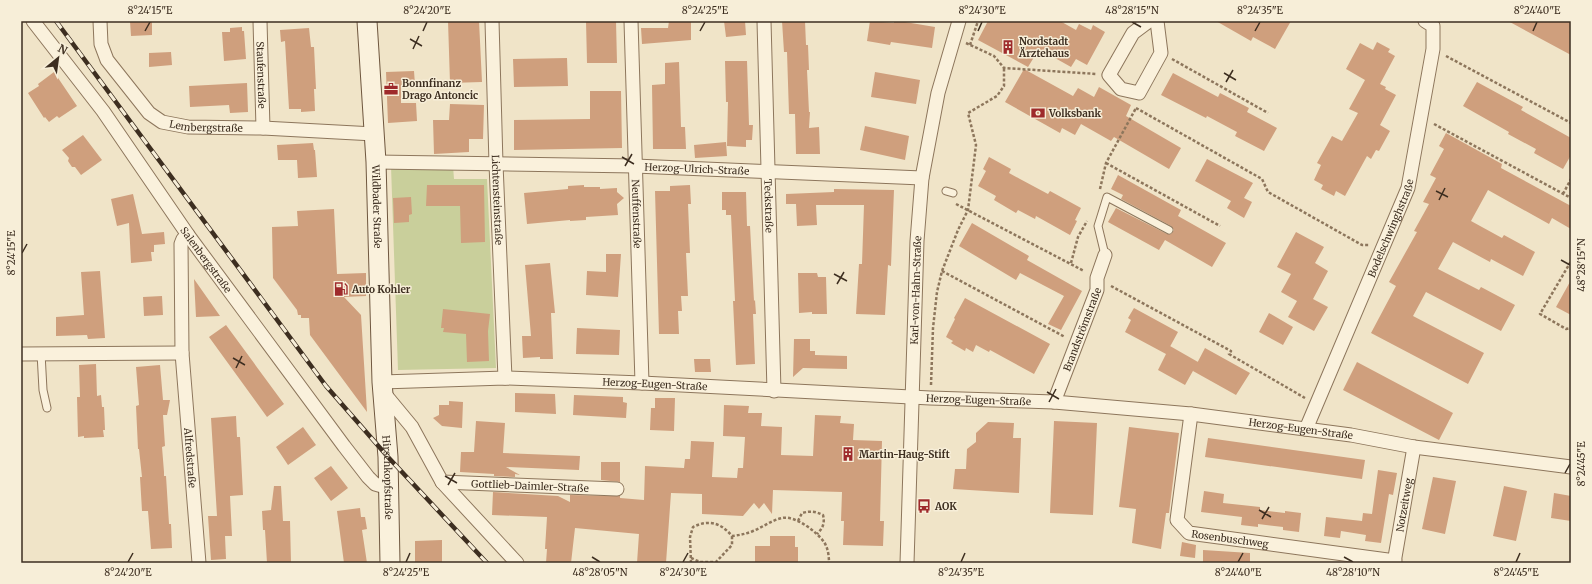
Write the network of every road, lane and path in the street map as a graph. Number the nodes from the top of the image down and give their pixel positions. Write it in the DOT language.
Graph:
graph roads {
  1 [pos="34,21"];
  2 [pos="100,21"];
  3 [pos="260,21"];
  4 [pos="367,21"];
  5 [pos="492,21"];
  6 [pos="631,21"];
  7 [pos="764,21"];
  8 [pos="959,21"];
  9 [pos="978,21"];
  10 [pos="1149,21"];
  11 [pos="1156,21"];
  12 [pos="1433,22"];
  13 [pos="954,38"];
  14 [pos="970,45"];
  15 [pos="1433,49"];
  16 [pos="1161,53"];
  17 [pos="1004,68"];
  18 [pos="1109,75"];
  19 [pos="1268,113"];
  20 [pos="1421,118"];
  21 [pos="1571,123"];
  22 [pos="263,128"];
  23 [pos="374,134"];
  24 [pos="376,162"];
  25 [pos="1106,163"];
  26 [pos="496,164"];
  27 [pos="635,166"];
  28 [pos="768,172"];
  29 [pos="922,178"];
  30 [pos="1571,179"];
  31 [pos="1099,190"];
  32 [pos="1563,194"];
  33 [pos="1571,198"];
  34 [pos="952,202"];
  35 [pos="968,210"];
  36 [pos="1089,217"];
  37 [pos="1220,226"];
  38 [pos="1169,230"];
  39 [pos="188,235"];
  40 [pos="1384,246"];
  41 [pos="1105,255"];
  42 [pos="1071,263"];
  43 [pos="1571,264"];
  44 [pos="942,271"];
  45 [pos="1097,278"];
  46 [pos="1571,328"];
  47 [pos="1076,344"];
  48 [pos="41,353"];
  49 [pos="182,353"];
  50 [pos="21,354"];
  51 [pos="505,378"];
  52 [pos="642,383"];
  53 [pos="382,387"];
  54 [pos="774,391"];
  55 [pos="912,397"];
  56 [pos="930,398"];
  57 [pos="1054,402"];
  58 [pos="1316,405"];
  59 [pos="47,408"];
  60 [pos="1191,414"];
  61 [pos="1306,429"];
  62 [pos="1414,447"];
  63 [pos="1571,467"];
  64 [pos="442,482"];
  65 [pos="389,488"];
  66 [pos="616,489"];
  67 [pos="798,521"];
  68 [pos="817,534"];
  69 [pos="732,536"];
  70 [pos="691,558"];
  71 [pos="1395,562"];
  72 [pos="199,563"];
  73 [pos="390,563"];
  74 [pos="517,563"];
  75 [pos="691,563"];
  76 [pos="829,563"];
  77 [pos="907,563"];
  1 -- 39 [label="street, Salenbergstraße"];
  2 -- 22 [label="street, Lembergstraße"];
  3 -- 22 [label="street, Staufenstraße"];
  4 -- 23 [label="main road, Wildbader Straße"];
  5 -- 26 [label="street, Lichtensteinstraße"];
  6 -- 27 [label="street, Neuffenstraße"];
  7 -- 28 [label="street, Teckstraße"];
  8 -- 13 [label="street, Karl-von-Hahn-Straße"];
  9 -- 14 [label="path"];
  10 -- 18 [label="street"];
  11 -- 16 [label="street"];
  12 -- 15 [label="street, Bodelschwinghstraße"];
  13 -- 14 [label="path"];
  13 -- 29 [label="street, Karl-von-Hahn-Straße"];
  14 -- 17 [label="path"];
  15 -- 20 [label="street, Bodelschwinghstraße"];
  15 -- 21 [label="path"];
  16 -- 18 [label="street"];
  16 -- 19 [label="path"];
  17 -- 18 [label="path"];
  17 -- 35 [label="path"];
  20 -- 32 [label="path"];
  20 -- 40 [label="street, Bodelschwinghstraße"];
  22 -- 23 [label="street, Lembergstraße"];
  23 -- 24 [label="main road, Wildbader Straße"];
  24 -- 26 [label="street, Herzog-Ulrich-Straße"];
  24 -- 53 [label="main road, Wildbader Straße"];
  25 -- 31 [label="path"];
  25 -- 37 [label="path"];
  25 -- 40 [label="path"];
  26 -- 27 [label="street, Herzog-Ulrich-Straße"];
  26 -- 51 [label="street, Lichtensteinstraße"];
  27 -- 28 [label="street, Herzog-Ulrich-Straße"];
  27 -- 52 [label="street, Neuffenstraße"];
  28 -- 29 [label="street, Herzog-Ulrich-Straße"];
  28 -- 54 [label="street, Teckstraße"];
  29 -- 55 [label="street, Karl-von-Hahn-Straße"];
  30 -- 32 [label="path"];
  32 -- 33 [label="path"];
  34 -- 35 [label="path"];
  35 -- 42 [label="path"];
  35 -- 44 [label="path"];
  36 -- 42 [label="path"];
  38 -- 41 [label="lane"];
  39 -- 49 [label="street, Alfredstraße"];
  39 -- 65 [label="street, Salenbergstraße"];
  40 -- 58 [label="street, Bodelschwinghstraße"];
  41 -- 45 [label="street, Brandströmstraße"];
  42 -- 45 [label="path"];
  43 -- 46 [label="path"];
  44 -- 47 [label="path"];
  44 -- 56 [label="path"];
  45 -- 47 [label="street, Brandströmstraße"];
  45 -- 58 [label="path"];
  47 -- 57 [label="street, Brandströmstraße"];
  48 -- 49 [label="street"];
  48 -- 50 [label="street"];
  48 -- 59 [label="lane"];
  49 -- 72 [label="street, Alfredstraße"];
  51 -- 52 [label="street, Herzog-Eugen-Straße"];
  51 -- 53 [label="street, Herzog-Eugen-Straße"];
  52 -- 54 [label="street, Herzog-Eugen-Straße"];
  53 -- 64 [label="street"];
  53 -- 65 [label="main road, Hirschkopfstraße"];
  54 -- 55 [label="street, Herzog-Eugen-Straße"];
  55 -- 56 [label="street, Herzog-Eugen-Straße"];
  55 -- 77 [label="street, Karl-von-Hahn-Straße"];
  56 -- 57 [label="street, Herzog-Eugen-Straße"];
  57 -- 60 [label="street, Herzog-Eugen-Straße"];
  58 -- 61 [label="street, Bodelschwinghstraße"];
  60 -- 61 [label="street, Herzog-Eugen-Straße"];
  60 -- 71 [label="street, Rosenbuschweg"];
  61 -- 62 [label="street, Herzog-Eugen-Straße"];
  62 -- 63 [label="street, Herzog-Eugen-Straße"];
  62 -- 71 [label="street, Notzeitweg"];
  64 -- 66 [label="street, Gottlieb-Daimler-Straße"];
  64 -- 74 [label="street"];
  65 -- 73 [label="main road, Hirschkopfstraße"];
  67 -- 68 [label="path"];
  67 -- 68 [label="path"];
  67 -- 69 [label="path"];
  68 -- 76 [label="path"];
  69 -- 70 [label="path"];
  69 -- 70 [label="path"];
  70 -- 75 [label="path"];
}
